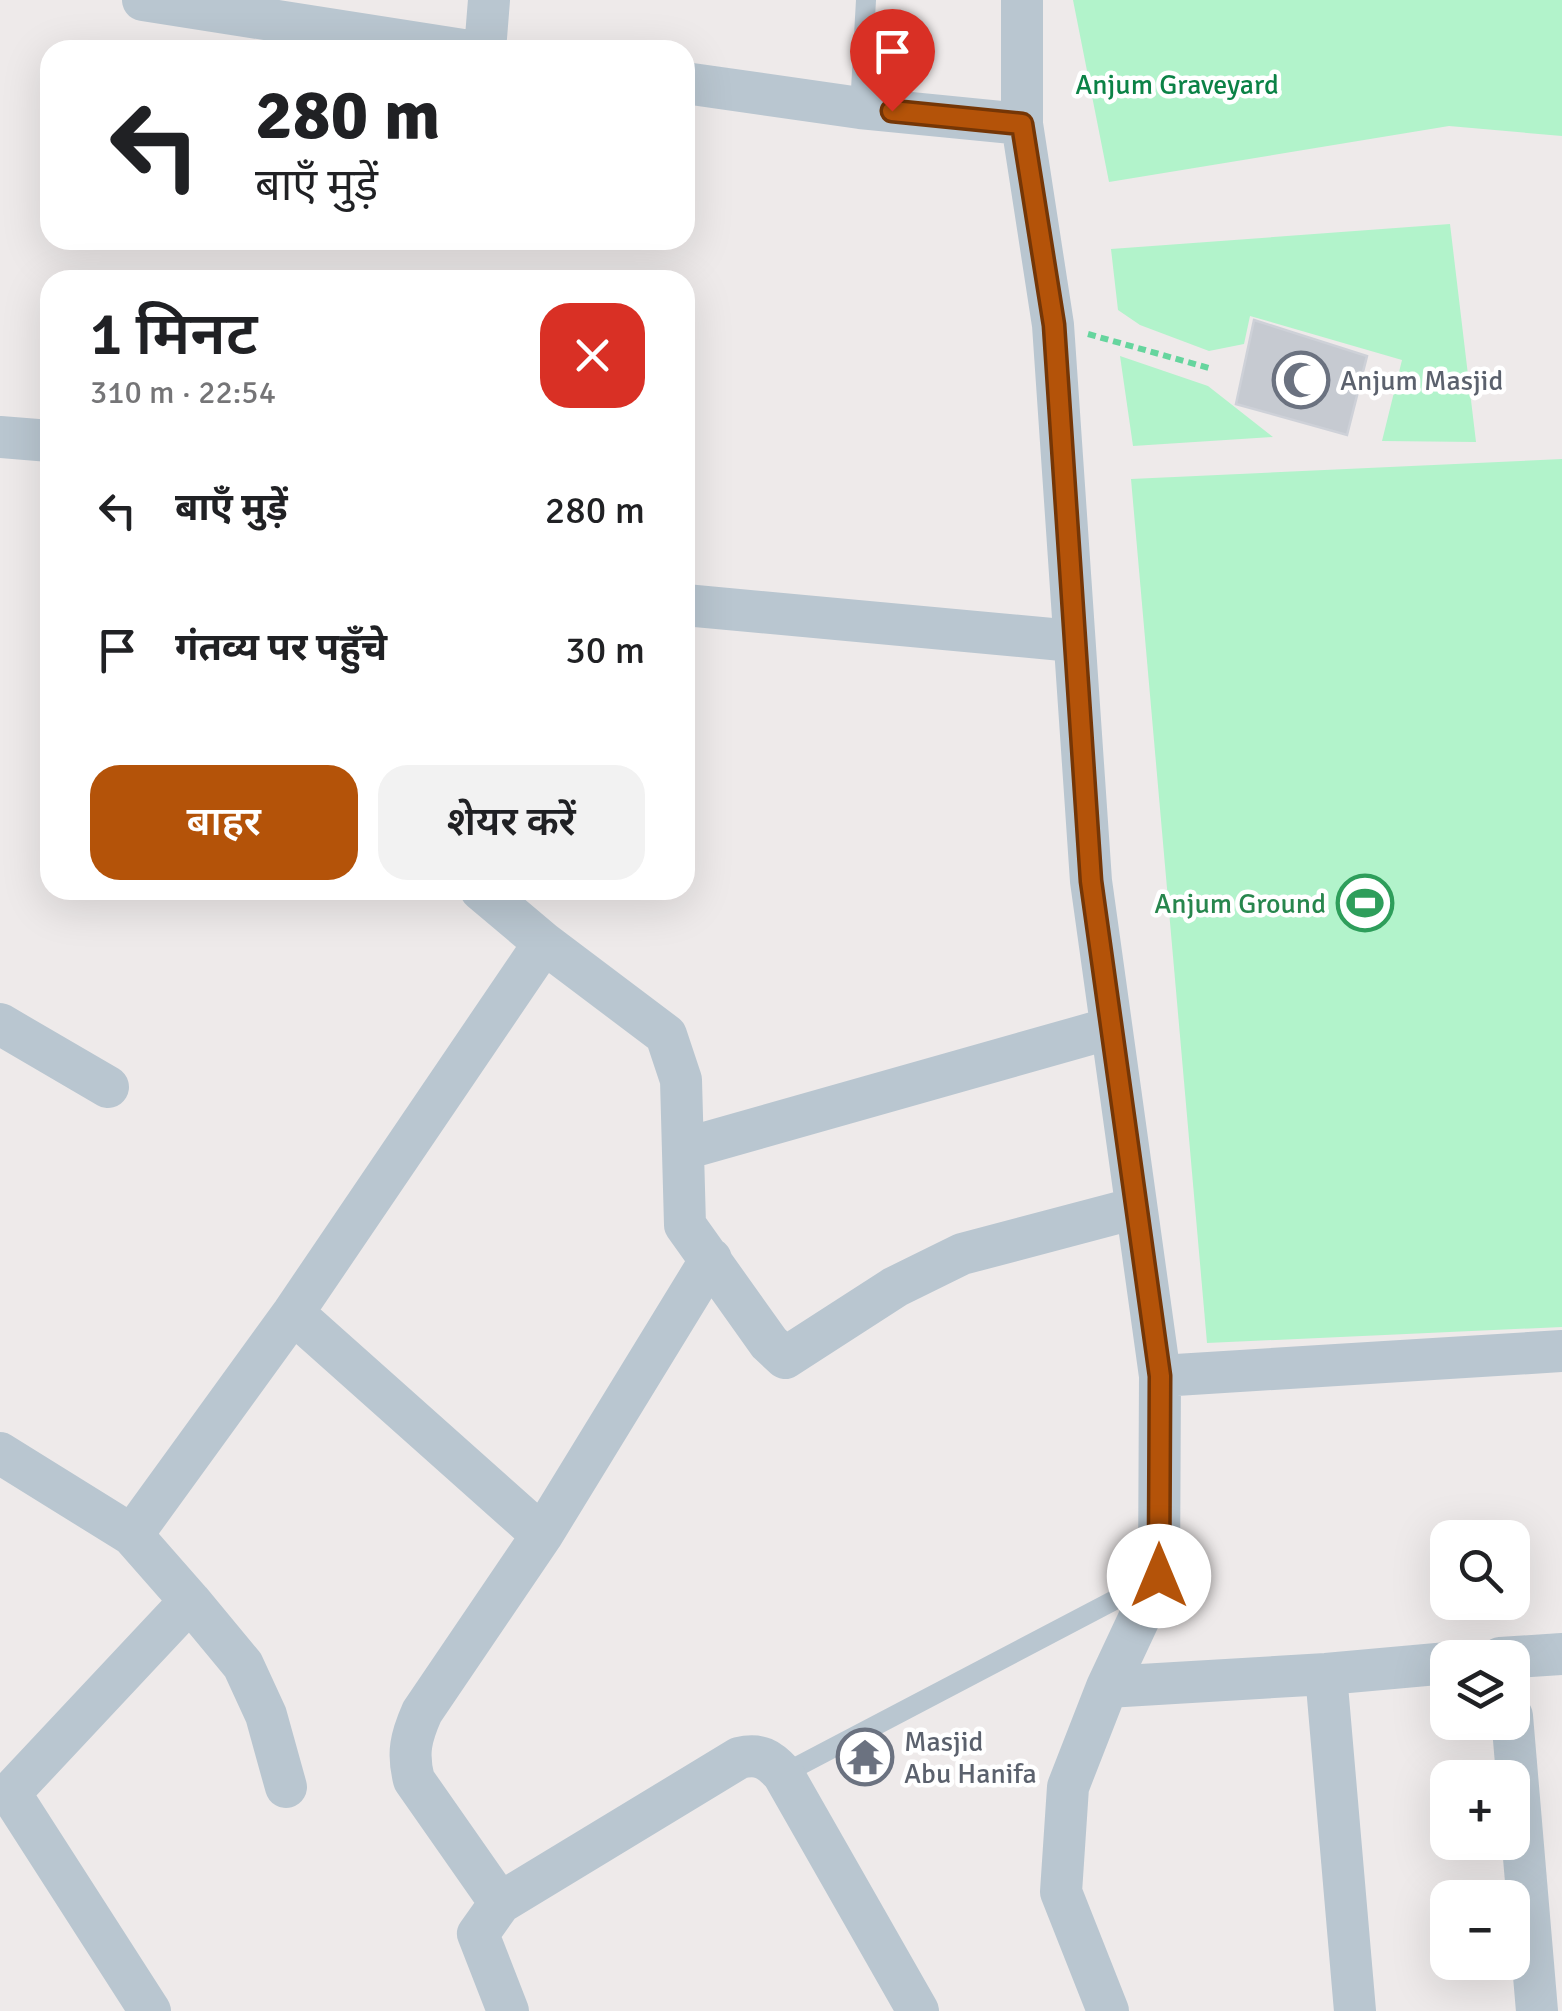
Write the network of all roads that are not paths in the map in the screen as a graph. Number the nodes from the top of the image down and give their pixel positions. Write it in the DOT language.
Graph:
graph roads {
  1 [pos="143,0"];
  2 [pos="489,0"];
  3 [pos="866,0"];
  4 [pos="1022,0"];
  5 [pos="398,40"];
  6 [pos="486,40"];
  7 [pos="695,83"];
  8 [pos="860,108"];
  9 [pos="1022,124"];
  10 [pos="0,437"];
  11 [pos="40,440"];
  12 [pos="695,606"];
  13 [pos="1073,641"];
  14 [pos="493,900"];
  15 [pos="544,943"];
  16 [pos="0,1024"];
  17 [pos="1111,1028"];
  18 [pos="108,1087"];
  19 [pos="684,1150"];
  20 [pos="1136,1208"];
  21 [pos="711,1259"];
  22 [pos="293,1313"];
  23 [pos="1562,1351"];
  24 [pos="1160,1376"];
  25 [pos="0,1453"];
  26 [pos="542,1535"];
  27 [pos="132,1536"];
  28 [pos="1159,1576"];
  29 [pos="190,1602"];
  30 [pos="1562,1654"];
  31 [pos="1530,1656"];
  32 [pos="1430,1665"];
  33 [pos="1326,1674"];
  34 [pos="1107,1687"];
  35 [pos="1514,1740"];
  36 [pos="783,1774"];
  37 [pos="286,1787"];
  38 [pos="5,1797"];
  39 [pos="500,1903"];
  40 [pos="150,2011"];
  41 [pos="508,2011"];
  42 [pos="918,2011"];
  43 [pos="1108,2011"];
  44 [pos="1355,2011"];
  45 [pos="1536,2011"];
  1 -- 5 [label="street"];
  2 -- 6 [label="street"];
  3 -- 8 [label="lane"];
  4 -- 9 [label="street"];
  7 -- 8 [label="street"];
  8 -- 9 [label="street"];
  9 -- 13 [label="street"];
  10 -- 11 [label="street"];
  12 -- 13 [label="street"];
  13 -- 17 [label="street"];
  14 -- 15 [label="street"];
  15 -- 19 [label="street"];
  15 -- 22 [label="street"];
  16 -- 18 [label="street"];
  17 -- 19 [label="street"];
  17 -- 20 [label="street"];
  19 -- 21 [label="street"];
  20 -- 21 [label="street"];
  20 -- 24 [label="street"];
  21 -- 26 [label="street"];
  22 -- 26 [label="street"];
  22 -- 27 [label="street"];
  23 -- 24 [label="street"];
  24 -- 28 [label="street"];
  25 -- 27 [label="street"];
  26 -- 39 [label="street"];
  27 -- 29 [label="street"];
  28 -- 34 [label="street"];
  28 -- 36 [label="lane"];
  29 -- 37 [label="street"];
  29 -- 38 [label="street"];
  30 -- 31 [label="street"];
  32 -- 33 [label="street"];
  33 -- 34 [label="street"];
  33 -- 44 [label="street"];
  34 -- 43 [label="street"];
  35 -- 45 [label="street"];
  36 -- 39 [label="street"];
  36 -- 42 [label="street"];
  38 -- 40 [label="street"];
  39 -- 41 [label="street"];
}
